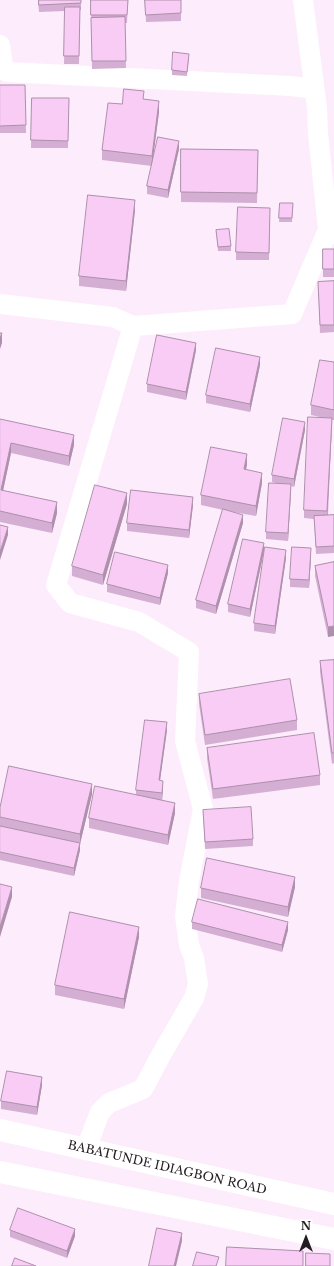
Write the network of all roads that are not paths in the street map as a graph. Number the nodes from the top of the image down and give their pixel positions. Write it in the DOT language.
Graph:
graph roads {
  1 [pos="303,0"];
  2 [pos="0,45"];
  3 [pos="1,67"];
  4 [pos="314,89"];
  5 [pos="331,232"];
  6 [pos="0,304"];
  7 [pos="133,326"];
  8 [pos="0,1130"];
  9 [pos="86,1149"];
  10 [pos="0,1172"];
  11 [pos="334,1204"];
  12 [pos="334,1239"];
  1 -- 4 [label="street"];
  2 -- 3 [label="street"];
  3 -- 4 [label="street"];
  4 -- 5 [label="street"];
  5 -- 7 [label="street"];
  6 -- 7 [label="street"];
  7 -- 9 [label="street"];
  8 -- 9 [label="street, BABATUNDE IDIAGBON ROAD"];
  9 -- 11 [label="street, BABATUNDE IDIAGBON ROAD"];
  10 -- 12 [label="street"];
}
